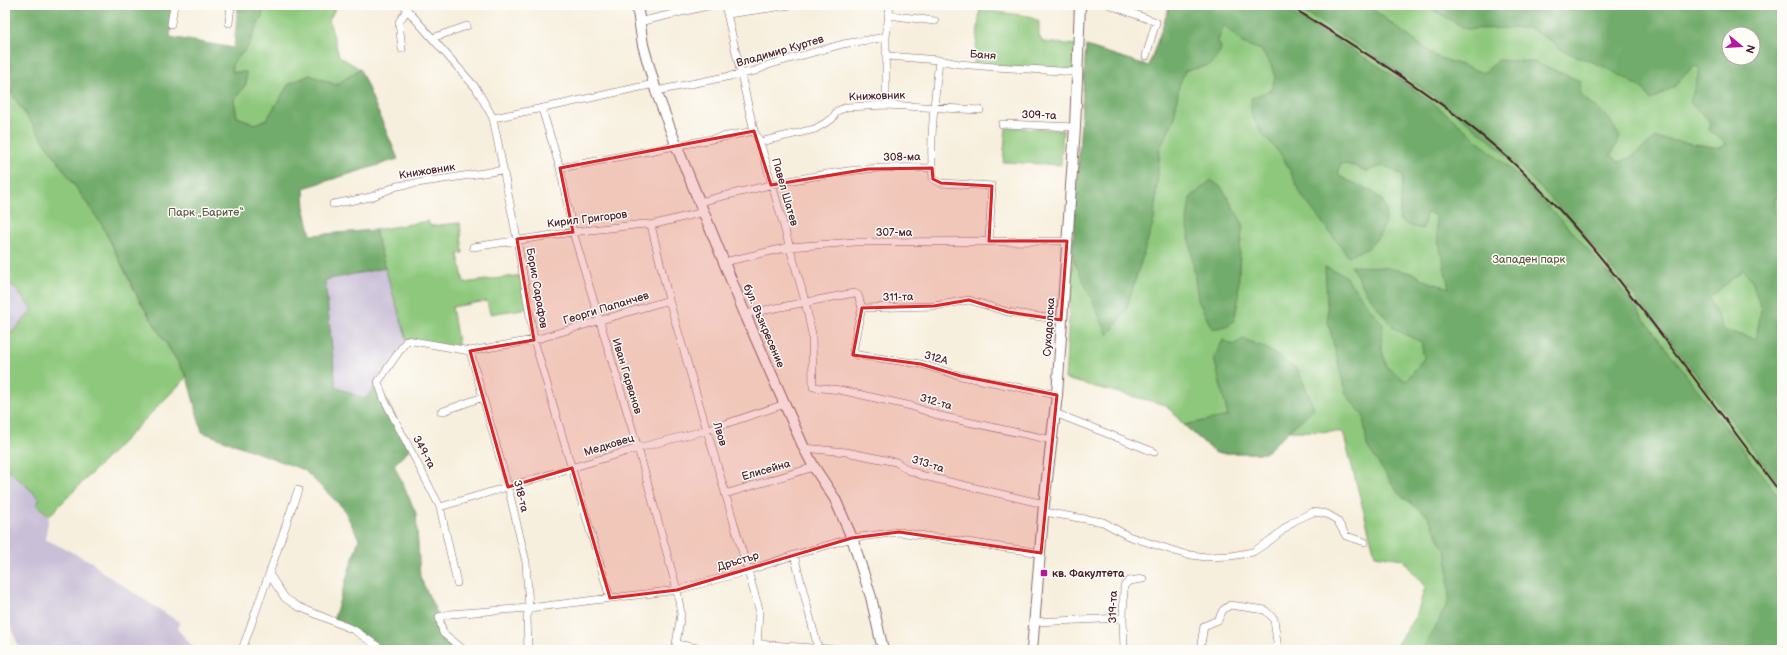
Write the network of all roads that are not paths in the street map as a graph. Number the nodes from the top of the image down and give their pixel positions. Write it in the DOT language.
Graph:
graph roads {
  1 [pos="174,5"];
  2 [pos="231,5"];
  3 [pos="637,5"];
  4 [pos="711,5"];
  5 [pos="725,5"];
  6 [pos="791,5"];
  7 [pos="890,5"];
  8 [pos="1080,5"];
  9 [pos="1110,5"];
  10 [pos="405,7"];
  11 [pos="728,14"];
  12 [pos="888,15"];
  13 [pos="935,21"];
  14 [pos="639,22"];
  15 [pos="229,23"];
  16 [pos="172,24"];
  17 [pos="467,26"];
  18 [pos="886,37"];
  19 [pos="432,38"];
  20 [pos="402,49"];
  21 [pos="887,56"];
  22 [pos="1146,56"];
  23 [pos="939,60"];
  24 [pos="1078,72"];
  25 [pos="740,75"];
  26 [pos="655,87"];
  27 [pos="886,105"];
  28 [pos="934,108"];
  29 [pos="542,109"];
  30 [pos="980,110"];
  31 [pos="493,118"];
  32 [pos="1002,124"];
  33 [pos="1075,127"];
  34 [pos="754,130"];
  35 [pos="760,142"];
  36 [pos="677,147"];
  37 [pos="560,168"];
  38 [pos="932,168"];
  39 [pos="503,170"];
  40 [pos="771,185"];
  41 [pos="699,202"];
  42 [pos="333,204"];
  43 [pos="704,212"];
  44 [pos="651,225"];
  45 [pos="573,232"];
  46 [pos="517,239"];
  47 [pos="990,241"];
  48 [pos="1067,241"];
  49 [pos="473,247"];
  50 [pos="790,247"];
  51 [pos="724,262"];
  52 [pos="669,300"];
  53 [pos="805,301"];
  54 [pos="862,308"];
  55 [pos="745,314"];
  56 [pos="1061,320"];
  57 [pos="599,322"];
  58 [pos="407,340"];
  59 [pos="534,340"];
  60 [pos="470,351"];
  61 [pos="813,387"];
  62 [pos="1057,395"];
  63 [pos="483,397"];
  64 [pos="785,404"];
  65 [pos="442,412"];
  66 [pos="1055,413"];
  67 [pos="707,430"];
  68 [pos="1052,440"];
  69 [pos="638,448"];
  70 [pos="804,448"];
  71 [pos="1154,452"];
  72 [pos="814,467"];
  73 [pos="572,468"];
  74 [pos="508,487"];
  75 [pos="298,490"];
  76 [pos="725,494"];
  77 [pos="440,507"];
  78 [pos="1044,508"];
  79 [pos="852,538"];
  80 [pos="1365,542"];
  81 [pos="1041,553"];
  82 [pos="794,555"];
  83 [pos="747,571"];
  84 [pos="269,574"];
  85 [pos="1143,579"];
  86 [pos="457,583"];
  87 [pos="677,590"];
  88 [pos="610,598"];
  89 [pos="529,608"];
  90 [pos="1123,618"];
  91 [pos="1035,622"];
  92 [pos="676,647"];
  93 [pos="757,647"];
  94 [pos="818,648"];
  95 [pos="242,650"];
  96 [pos="383,650"];
  97 [pos="464,650"];
  98 [pos="528,650"];
  99 [pos="707,650"];
  100 [pos="839,650"];
  101 [pos="883,650"];
  102 [pos="1032,650"];
  103 [pos="1124,650"];
  104 [pos="1200,650"];
  105 [pos="1278,650"];
  1 -- 16 [label="street"];
  2 -- 15 [label="street"];
  3 -- 14 [label="street, бул. Възкресение"];
  4 -- 14 [label="street"];
  5 -- 11 [label="street, Павел Шатев"];
  6 -- 11 [label="street"];
  7 -- 12 [label="street"];
  8 -- 24 [label="street, Суходолска"];
  9 -- 22 [label="street"];
  10 -- 19 [label="street, Борис Сарафов"];
  10 -- 20 [label="street"];
  11 -- 25 [label="street, Павел Шатев"];
  12 -- 13 [label="street"];
  12 -- 18 [label="street"];
  14 -- 26 [label="street, бул. Възкресение"];
  17 -- 19 [label="street"];
  18 -- 21 [label="street"];
  18 -- 25 [label="street, Владимир Куртев"];
  19 -- 31 [label="street, Борис Сарафов"];
  21 -- 23 [label="street, Баня"];
  21 -- 27 [label="street"];
  23 -- 24 [label="street, Баня"];
  23 -- 28 [label="street"];
  24 -- 33 [label="street, Суходолска"];
  25 -- 26 [label="street, Владимир Куртев"];
  25 -- 34 [label="street, Павел Шатев"];
  26 -- 29 [label="street, Владимир Куртев"];
  26 -- 36 [label="street, бул. Възкресение"];
  27 -- 28 [label="street, Книжовник"];
  27 -- 35 [label="street, Книжовник"];
  28 -- 30 [label="street, Книжовник"];
  28 -- 38 [label="street"];
  29 -- 31 [label="street, Владимир Куртев"];
  29 -- 37 [label="street, Иван Гарванов"];
  31 -- 39 [label="street, Борис Сарафов"];
  32 -- 33 [label="street, 309-та"];
  33 -- 48 [label="street, Суходолска"];
  34 -- 35 [label="street, Павел Шатев"];
  34 -- 36 [label="street"];
  35 -- 40 [label="street, Павел Шатев"];
  36 -- 37 [label="street"];
  36 -- 41 [label="street, бул. Възкресение"];
  37 -- 45 [label="street, Иван Гарванов"];
  38 -- 40 [label="street, 308-ма"];
  38 -- 47 [label="street, 308-ма"];
  39 -- 42 [label="street, Книжовник"];
  39 -- 46 [label="street, Борис Сарафов"];
  40 -- 41 [label="street"];
  40 -- 50 [label="street, Павел Шатев"];
  41 -- 43 [label="street, бул. Възкресение"];
  43 -- 44 [label="street, Кирил Григоров"];
  43 -- 51 [label="street, бул. Възкресение"];
  44 -- 45 [label="street, Кирил Григоров"];
  44 -- 52 [label="street, Лвов"];
  45 -- 46 [label="street, Кирил Григоров"];
  45 -- 57 [label="street, Иван Гарванов"];
  46 -- 49 [label="street, Кирил Григоров"];
  46 -- 59 [label="street, Борис Сарафов"];
  47 -- 48 [label="street, 307-ма"];
  47 -- 50 [label="street, 307-ма"];
  48 -- 56 [label="street, Суходолска"];
  50 -- 51 [label="street, 307-ма"];
  50 -- 53 [label="street, Павел Шатев"];
  51 -- 55 [label="street, бул. Възкресение"];
  52 -- 57 [label="street, Георги Папанчев"];
  52 -- 67 [label="street, Лвов"];
  53 -- 54 [label="street"];
  53 -- 55 [label="street"];
  53 -- 61 [label="street, Павел Шатев"];
  54 -- 56 [label="street, 311-та"];
  54 -- 62 [label="street, 312А"];
  55 -- 64 [label="street, бул. Възкресение"];
  56 -- 62 [label="street, Суходолска"];
  57 -- 59 [label="street, Георги Папанчев"];
  57 -- 69 [label="street, Иван Гарванов"];
  58 -- 60 [label="street, Георги Папанчев"];
  58 -- 77 [label="street, 349-та"];
  59 -- 60 [label="street, Георги Папанчев"];
  59 -- 73 [label="street, Борис Сарафов"];
  60 -- 63 [label="street, 318-та"];
  61 -- 68 [label="street, 312-та"];
  62 -- 66 [label="street, Суходолска"];
  63 -- 65 [label="street"];
  63 -- 74 [label="street, 318-та"];
  64 -- 67 [label="street, Медковец"];
  64 -- 70 [label="street, бул. Възкресение"];
  66 -- 68 [label="street, Суходолска"];
  66 -- 71 [label="street"];
  67 -- 69 [label="street, Медковец"];
  67 -- 76 [label="street, Лвов"];
  68 -- 78 [label="street, Суходолска"];
  69 -- 73 [label="street, Медковец"];
  69 -- 87 [label="street, Иван Гарванов"];
  70 -- 72 [label="street, бул. Възкресение"];
  70 -- 78 [label="street, 313-та"];
  72 -- 76 [label="street, Елисейна"];
  72 -- 79 [label="street, бул. Възкресение"];
  73 -- 74 [label="street, Медковец"];
  73 -- 88 [label="street, Борис Сарафов"];
  74 -- 77 [label="street, Медковец"];
  74 -- 89 [label="street, 318-та"];
  75 -- 84 [label="street"];
  76 -- 83 [label="street, Лвов"];
  77 -- 86 [label="street, 349-та"];
  78 -- 80 [label="street, 313-та"];
  78 -- 81 [label="street, Суходолска"];
  79 -- 81 [label="street, Дръстър"];
  79 -- 82 [label="street, Дръстър"];
  79 -- 101 [label="street, бул. Възкресение"];
  81 -- 91 [label="street, Суходолска"];
  82 -- 83 [label="street, Дръстър"];
  82 -- 94 [label="street"];
  83 -- 87 [label="street, Дръстър"];
  83 -- 93 [label="street, Лвов"];
  84 -- 95 [label="street"];
  84 -- 96 [label="street"];
  85 -- 90 [label="street, 319-та"];
  87 -- 88 [label="street, Дръстър"];
  87 -- 92 [label="street, Иван Гарванов"];
  88 -- 89 [label="street, Дръстър"];
  89 -- 97 [label="street, Дръстър"];
  89 -- 98 [label="street, 318-та"];
  90 -- 91 [label="street"];
  90 -- 103 [label="street, 319-та"];
  91 -- 102 [label="street, Суходолска"];
  92 -- 99 [label="street"];
  93 -- 94 [label="street"];
  94 -- 100 [label="street"];
  104 -- 105 [label="street"];
}
